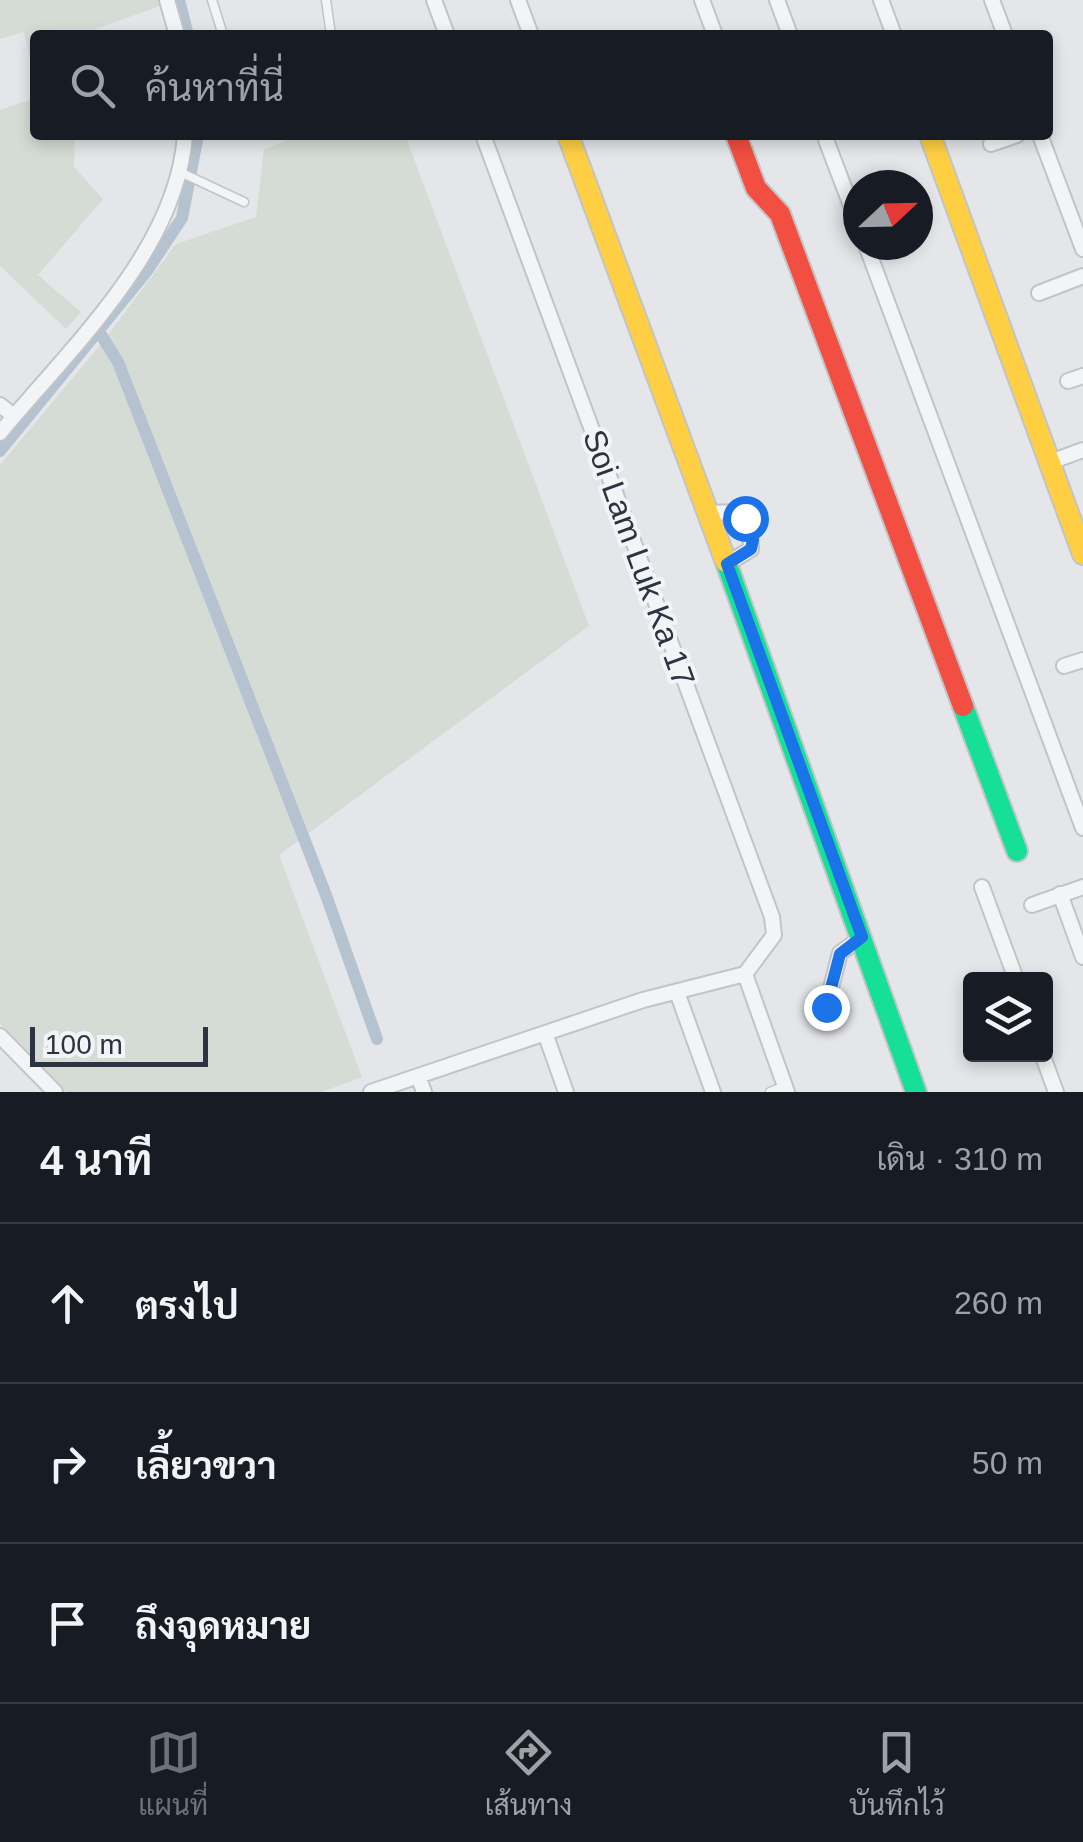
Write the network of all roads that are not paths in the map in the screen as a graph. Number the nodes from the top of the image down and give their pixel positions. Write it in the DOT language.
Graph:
graph roads {
  1 [pos="167,0"];
  2 [pos="212,0"];
  3 [pos="326,0"];
  4 [pos="434,0"];
  5 [pos="518,0"];
  6 [pos="702,0"];
  7 [pos="777,0"];
  8 [pos="881,0"];
  9 [pos="992,0"];
  10 [pos="176,30"];
  11 [pos="221,30"];
  12 [pos="330,30"];
  13 [pos="444,30"];
  14 [pos="528,30"];
  15 [pos="713,30"];
  16 [pos="788,30"];
  17 [pos="892,30"];
  18 [pos="1003,30"];
  19 [pos="185,140"];
  20 [pos="486,140"];
  21 [pos="570,140"];
  22 [pos="738,140"];
  23 [pos="826,140"];
  24 [pos="932,140"];
  25 [pos="1003,140"];
  26 [pos="1042,140"];
  27 [pos="991,144"];
  28 [pos="184,174"];
  29 [pos="843,185"];
  30 [pos="244,202"];
  31 [pos="1078,223"];
  32 [pos="1083,250"];
  33 [pos="872,260"];
  34 [pos="1083,276"];
  35 [pos="1039,292"];
  36 [pos="1083,376"];
  37 [pos="1068,382"];
  38 [pos="0,405"];
  39 [pos="14,416"];
  40 [pos="0,433"];
  41 [pos="1083,450"];
  42 [pos="1050,462"];
  43 [pos="708,513"];
  44 [pos="1083,554"];
  45 [pos="727,564"];
  46 [pos="1083,660"];
  47 [pos="1064,666"];
  48 [pos="1083,828"];
  49 [pos="1018,850"];
  50 [pos="1083,886"];
  51 [pos="982,887"];
  52 [pos="1060,894"];
  53 [pos="1032,905"];
  54 [pos="862,937"];
  55 [pos="1083,957"];
  56 [pos="1013,972"];
  57 [pos="745,974"];
  58 [pos="677,992"];
  59 [pos="826,1007"];
  60 [pos="544,1033"];
  61 [pos="0,1036"];
  62 [pos="1045,1062"];
  63 [pos="418,1076"];
  64 [pos="786,1089"];
  65 [pos="55,1092"];
  66 [pos="371,1092"];
  67 [pos="424,1092"];
  68 [pos="566,1092"];
  69 [pos="713,1092"];
  70 [pos="770,1092"];
  71 [pos="916,1092"];
  72 [pos="1056,1092"];
  1 -- 10 [label="street"];
  2 -- 11 [label="lane"];
  3 -- 12 [label="lane"];
  4 -- 13 [label="street"];
  5 -- 14 [label="street"];
  6 -- 15 [label="street"];
  7 -- 16 [label="street"];
  8 -- 17 [label="street"];
  9 -- 18 [label="street"];
  19 -- 28 [label="street"];
  20 -- 57 [label="street, Soi Lam Luk Ka 17"];
  21 -- 43 [label="street"];
  22 -- 49 [label="street"];
  23 -- 29 [label="street"];
  24 -- 42 [label="street"];
  25 -- 27 [label="street"];
  26 -- 31 [label="street"];
  28 -- 30 [label="lane"];
  28 -- 39 [label="street"];
  31 -- 32 [label="street"];
  33 -- 48 [label="street"];
  34 -- 35 [label="street"];
  36 -- 37 [label="street"];
  38 -- 39 [label="street"];
  39 -- 40 [label="street"];
  41 -- 42 [label="street"];
  42 -- 44 [label="street"];
  43 -- 45 [label="street"];
  43 -- 45 [label="street"];
  45 -- 54 [label="street"];
  46 -- 47 [label="street"];
  50 -- 52 [label="street"];
  51 -- 56 [label="street"];
  52 -- 53 [label="street"];
  52 -- 55 [label="street"];
  54 -- 59 [label="street"];
  54 -- 71 [label="street"];
  57 -- 58 [label="street"];
  57 -- 64 [label="street"];
  58 -- 60 [label="street"];
  58 -- 69 [label="street"];
  60 -- 63 [label="street"];
  60 -- 68 [label="street"];
  61 -- 65 [label="street"];
  62 -- 72 [label="street"];
  63 -- 66 [label="street"];
  63 -- 67 [label="street"];
  64 -- 70 [label="lane"];
}
